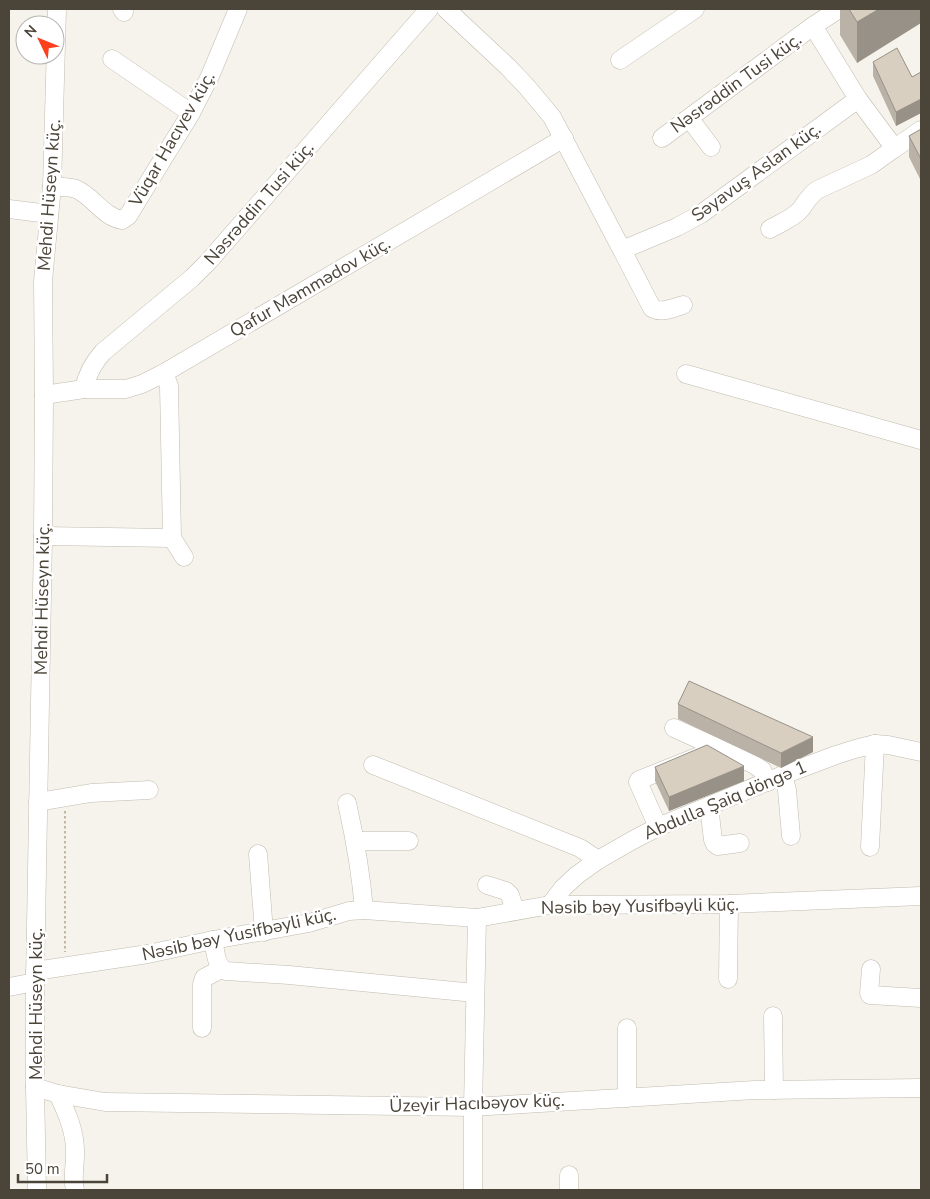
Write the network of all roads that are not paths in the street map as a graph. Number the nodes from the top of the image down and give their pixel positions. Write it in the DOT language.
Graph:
graph roads {
  1 [pos="57,9"];
  2 [pos="238,9"];
  3 [pos="429,9"];
  4 [pos="446,9"];
  5 [pos="695,9"];
  6 [pos="839,9"];
  7 [pos="813,26"];
  8 [pos="112,59"];
  9 [pos="620,60"];
  10 [pos="858,99"];
  11 [pos="191,112"];
  12 [pos="689,118"];
  13 [pos="921,130"];
  14 [pos="564,138"];
  15 [pos="662,138"];
  16 [pos="711,147"];
  17 [pos="895,148"];
  18 [pos="52,186"];
  19 [pos="9,209"];
  20 [pos="49,214"];
  21 [pos="770,229"];
  22 [pos="622,250"];
  23 [pos="684,305"];
  24 [pos="164,373"];
  25 [pos="686,374"];
  26 [pos="84,389"];
  27 [pos="44,395"];
  28 [pos="921,440"];
  29 [pos="43,536"];
  30 [pos="172,538"];
  31 [pos="184,558"];
  32 [pos="674,728"];
  33 [pos="875,744"];
  34 [pos="714,746"];
  35 [pos="921,752"];
  36 [pos="374,766"];
  37 [pos="776,778"];
  38 [pos="149,790"];
  39 [pos="38,802"];
  40 [pos="347,803"];
  41 [pos="709,806"];
  42 [pos="658,827"];
  43 [pos="791,836"];
  44 [pos="355,841"];
  45 [pos="409,841"];
  46 [pos="740,843"];
  47 [pos="870,847"];
  48 [pos="258,854"];
  49 [pos="598,860"];
  50 [pos="487,885"];
  51 [pos="921,896"];
  52 [pos="729,904"];
  53 [pos="550,905"];
  54 [pos="364,910"];
  55 [pos="515,911"];
  56 [pos="477,918"];
  57 [pos="264,932"];
  58 [pos="213,940"];
  59 [pos="221,969"];
  60 [pos="871,969"];
  61 [pos="35,977"];
  62 [pos="728,979"];
  63 [pos="9,986"];
  64 [pos="476,993"];
  65 [pos="921,998"];
  66 [pos="773,1016"];
  67 [pos="202,1028"];
  68 [pos="627,1028"];
  69 [pos="35,1087"];
  70 [pos="921,1088"];
  71 [pos="774,1090"];
  72 [pos="58,1094"];
  73 [pos="627,1098"];
  74 [pos="473,1107"];
  75 [pos="37,1190"];
  76 [pos="75,1190"];
  77 [pos="473,1190"];
  1 -- 18 [label="street, Mehdi Hüseyn küç."];
  2 -- 11 [label="street, Vüqar Hacıyev küç."];
  3 -- 26 [label="street, Nəsrəddin Tusi küç."];
  4 -- 14 [label="street"];
  5 -- 9 [label="street"];
  6 -- 7 [label="street"];
  7 -- 10 [label="street, Nəsrəddin Tusi küç."];
  7 -- 12 [label="street, Nəsrəddin Tusi küç."];
  8 -- 11 [label="street"];
  10 -- 17 [label="street"];
  10 -- 22 [label="street, Səyavuş Aslan küç."];
  11 -- 18 [label="street, Vüqar Hacıyev küç."];
  12 -- 15 [label="street, Nəsrəddin Tusi küç."];
  12 -- 16 [label="street"];
  13 -- 17 [label="street"];
  14 -- 22 [label="street"];
  14 -- 24 [label="street, Qafur Məmmədov küç."];
  17 -- 21 [label="street"];
  18 -- 20 [label="street, Mehdi Hüseyn küç."];
  19 -- 20 [label="street"];
  20 -- 27 [label="street, Mehdi Hüseyn küç."];
  22 -- 23 [label="street"];
  24 -- 26 [label="street, Qafur Məmmədov küç."];
  24 -- 30 [label="street"];
  25 -- 28 [label="street"];
  26 -- 27 [label="street, Qafur Məmmədov küç."];
  27 -- 29 [label="street, Mehdi Hüseyn küç."];
  29 -- 30 [label="street"];
  29 -- 39 [label="street, Mehdi Hüseyn küç."];
  30 -- 31 [label="street"];
  32 -- 34 [label="street"];
  33 -- 35 [label="street, Abdulla Şaiq döngə 1"];
  33 -- 37 [label="street, Abdulla Şaiq döngə 1"];
  33 -- 47 [label="street"];
  34 -- 37 [label="street"];
  34 -- 42 [label="street"];
  36 -- 49 [label="street"];
  37 -- 41 [label="street, Abdulla Şaiq döngə 1"];
  37 -- 43 [label="street"];
  38 -- 39 [label="street"];
  39 -- 61 [label="street, Mehdi Hüseyn küç."];
  40 -- 44 [label="street"];
  41 -- 42 [label="street, Abdulla Şaiq döngə 1"];
  41 -- 46 [label="street"];
  42 -- 49 [label="street, Abdulla Şaiq döngə 1"];
  44 -- 45 [label="street"];
  44 -- 54 [label="street"];
  48 -- 57 [label="street"];
  49 -- 53 [label="street, Abdulla Şaiq döngə 1"];
  50 -- 55 [label="street"];
  51 -- 52 [label="street, Nəsib bəy Yusifbəyli küç."];
  52 -- 53 [label="street, Nəsib bəy Yusifbəyli küç."];
  52 -- 62 [label="street"];
  53 -- 55 [label="street, Nəsib bəy Yusifbəyli küç."];
  54 -- 56 [label="street, Nəsib bəy Yusifbəyli küç."];
  54 -- 57 [label="street, Nəsib bəy Yusifbəyli küç."];
  55 -- 56 [label="street, Nəsib bəy Yusifbəyli küç."];
  56 -- 64 [label="street"];
  57 -- 58 [label="street, Nəsib bəy Yusifbəyli küç."];
  58 -- 59 [label="street"];
  58 -- 61 [label="street, Nəsib bəy Yusifbəyli küç."];
  59 -- 64 [label="street"];
  59 -- 67 [label="street"];
  60 -- 65 [label="street"];
  61 -- 63 [label="street, Nəsib bəy Yusifbəyli küç."];
  61 -- 69 [label="street, Mehdi Hüseyn küç."];
  64 -- 74 [label="street"];
  66 -- 71 [label="street"];
  68 -- 73 [label="street"];
  69 -- 72 [label="street, Üzeyir Hacıbəyov küç."];
  69 -- 75 [label="street, Mehdi Hüseyn küç."];
  70 -- 71 [label="street, Üzeyir Hacıbəyov küç."];
  71 -- 73 [label="street, Üzeyir Hacıbəyov küç."];
  72 -- 74 [label="street, Üzeyir Hacıbəyov küç."];
  72 -- 76 [label="street"];
  73 -- 74 [label="street, Üzeyir Hacıbəyov küç."];
  74 -- 77 [label="street"];
}
